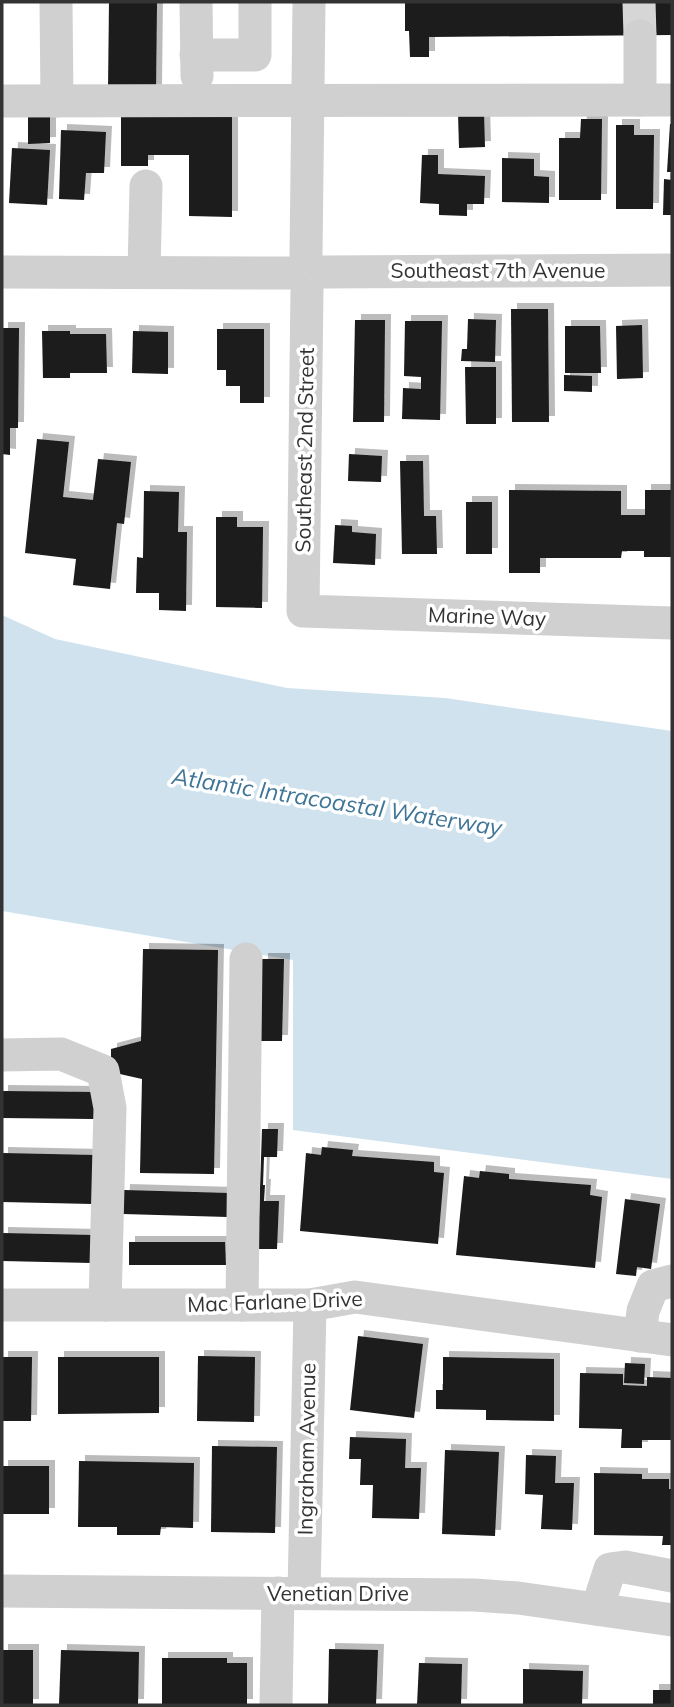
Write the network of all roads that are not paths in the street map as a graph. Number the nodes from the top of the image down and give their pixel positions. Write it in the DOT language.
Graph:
graph roads {
  1 [pos="56,2"];
  2 [pos="196,2"];
  3 [pos="255,2"];
  4 [pos="309,2"];
  5 [pos="640,36"];
  6 [pos="196,55"];
  7 [pos="656,100"];
  8 [pos="2,101"];
  9 [pos="57,101"];
  10 [pos="197,101"];
  11 [pos="308,102"];
  12 [pos="146,186"];
  13 [pos="672,270"];
  14 [pos="2,272"];
  15 [pos="144,272"];
  16 [pos="306,272"];
  17 [pos="303,611"];
  18 [pos="672,623"];
  19 [pos="246,959"];
  20 [pos="2,1055"];
  21 [pos="672,1281"];
  22 [pos="2,1305"];
  23 [pos="105,1305"];
  24 [pos="242,1305"];
  25 [pos="310,1306"];
  26 [pos="640,1336"];
  27 [pos="672,1340"];
  28 [pos="672,1576"];
  29 [pos="2,1591"];
  30 [pos="291,1593"];
  31 [pos="597,1609"];
  32 [pos="672,1620"];
  33 [pos="276,1705"];
  1 -- 9 [label="street"];
  2 -- 6 [label="street"];
  3 -- 6 [label="street"];
  4 -- 11 [label="street, Southeast 2nd Street"];
  5 -- 7 [label="street"];
  6 -- 10 [label="street"];
  7 -- 11 [label="street"];
  8 -- 9 [label="street"];
  9 -- 10 [label="street"];
  10 -- 11 [label="street"];
  11 -- 16 [label="street, Southeast 2nd Street"];
  12 -- 15 [label="street"];
  13 -- 16 [label="street, Southeast 7th Avenue"];
  14 -- 15 [label="street, Southeast 7th Avenue"];
  15 -- 16 [label="street, Southeast 7th Avenue"];
  16 -- 17 [label="street, Southeast 2nd Street"];
  17 -- 18 [label="street, Marine Way"];
  19 -- 24 [label="street"];
  20 -- 23 [label="street"];
  21 -- 26 [label="street"];
  22 -- 23 [label="street, Mac Farlane Drive"];
  23 -- 24 [label="street, Mac Farlane Drive"];
  24 -- 25 [label="street, Mac Farlane Drive"];
  25 -- 26 [label="street, Mac Farlane Drive"];
  25 -- 30 [label="street, Ingraham Avenue"];
  26 -- 27 [label="street, Mac Farlane Drive"];
  28 -- 31 [label="street"];
  29 -- 30 [label="street, Venetian Drive"];
  30 -- 31 [label="street, Venetian Drive"];
  30 -- 33 [label="street, Ingraham Avenue"];
  31 -- 32 [label="street, Venetian Drive"];
}
